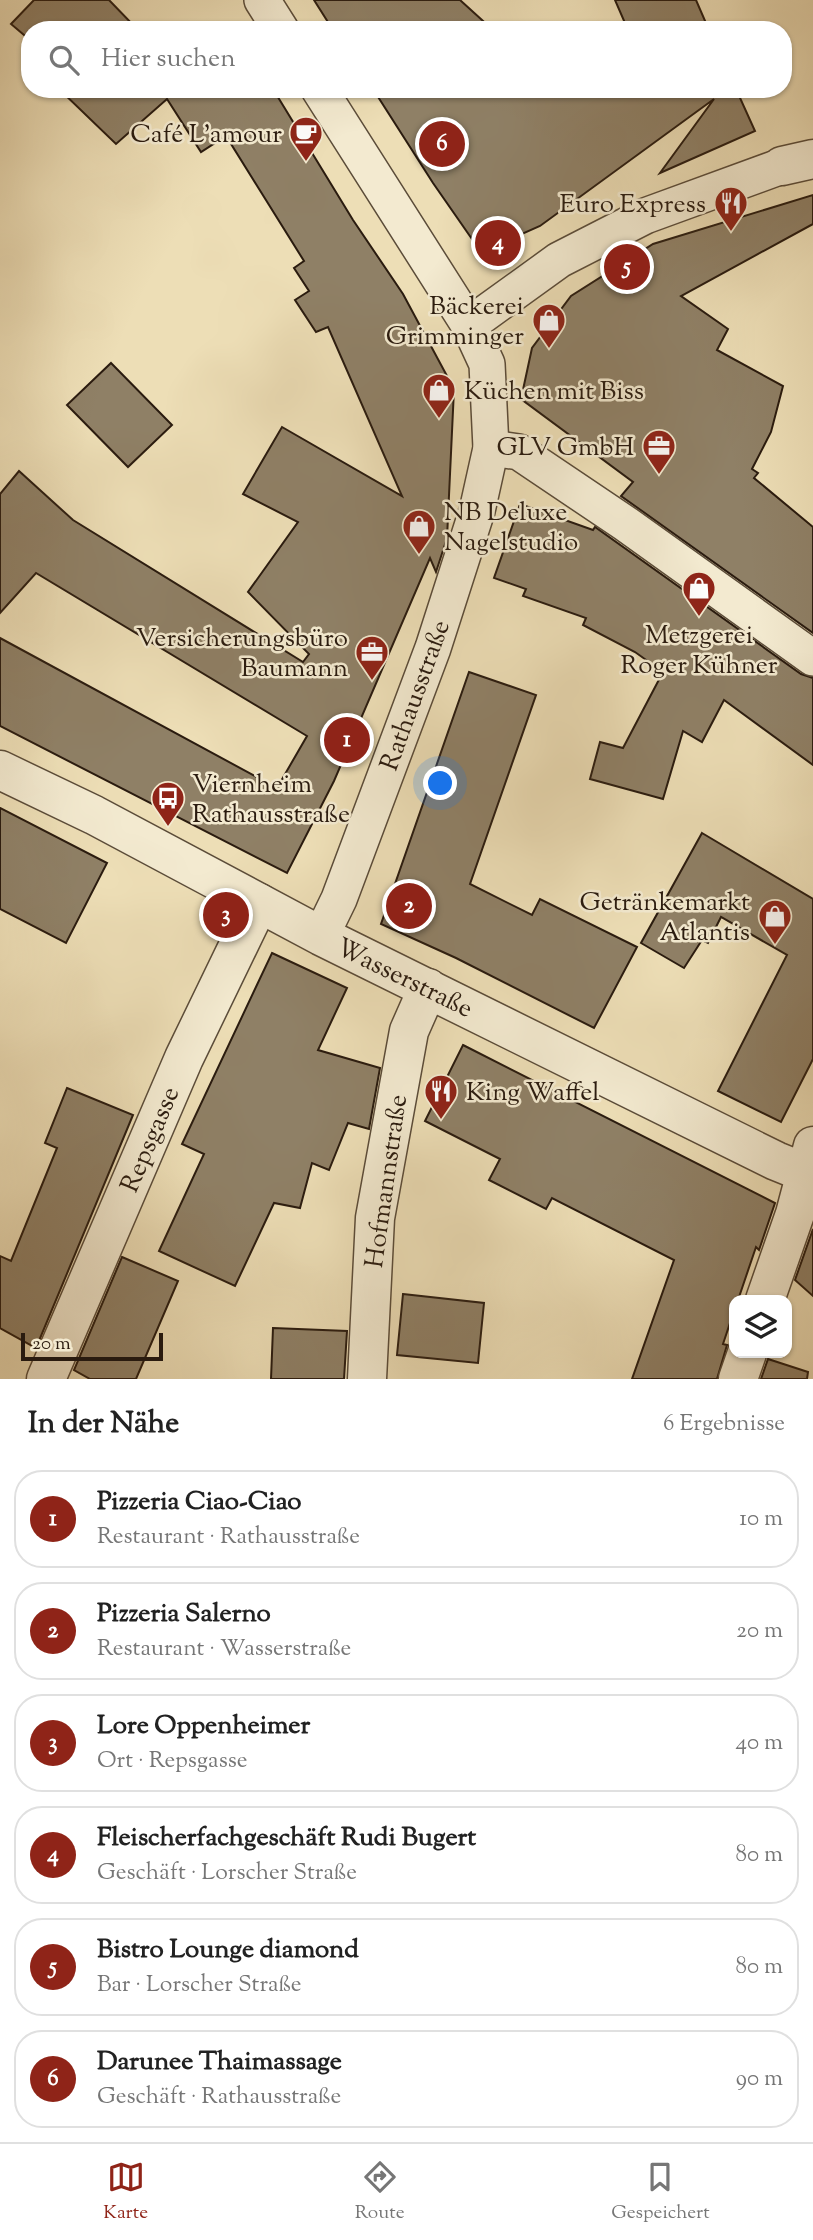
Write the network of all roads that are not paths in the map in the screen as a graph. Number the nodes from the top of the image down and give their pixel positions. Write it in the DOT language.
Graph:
graph roads {
  1 [pos="262,0"];
  2 [pos="275,21"];
  3 [pos="326,98"];
  4 [pos="797,163"];
  5 [pos="469,325"];
  6 [pos="491,448"];
  7 [pos="813,658"];
  8 [pos="0,770"];
  9 [pos="259,903"];
  10 [pos="321,936"];
  11 [pos="428,988"];
  12 [pos="810,1165"];
  13 [pos="767,1295"];
  14 [pos="745,1358"];
  15 [pos="46,1379"];
  16 [pos="366,1379"];
  17 [pos="738,1379"];
  1 -- 2 [label="street"];
  3 -- 5 [label="street, Rathausstraße"];
  4 -- 5 [label="street"];
  5 -- 6 [label="street, Rathausstraße"];
  6 -- 7 [label="street"];
  6 -- 10 [label="street, Rathausstraße"];
  8 -- 9 [label="street, Wasserstraße"];
  9 -- 10 [label="street, Wasserstraße"];
  9 -- 15 [label="street, Repsgasse"];
  10 -- 11 [label="street, Wasserstraße"];
  11 -- 12 [label="street, Wasserstraße"];
  11 -- 16 [label="street, Hofmannstraße"];
  12 -- 13 [label="street"];
  14 -- 17 [label="street"];
}
